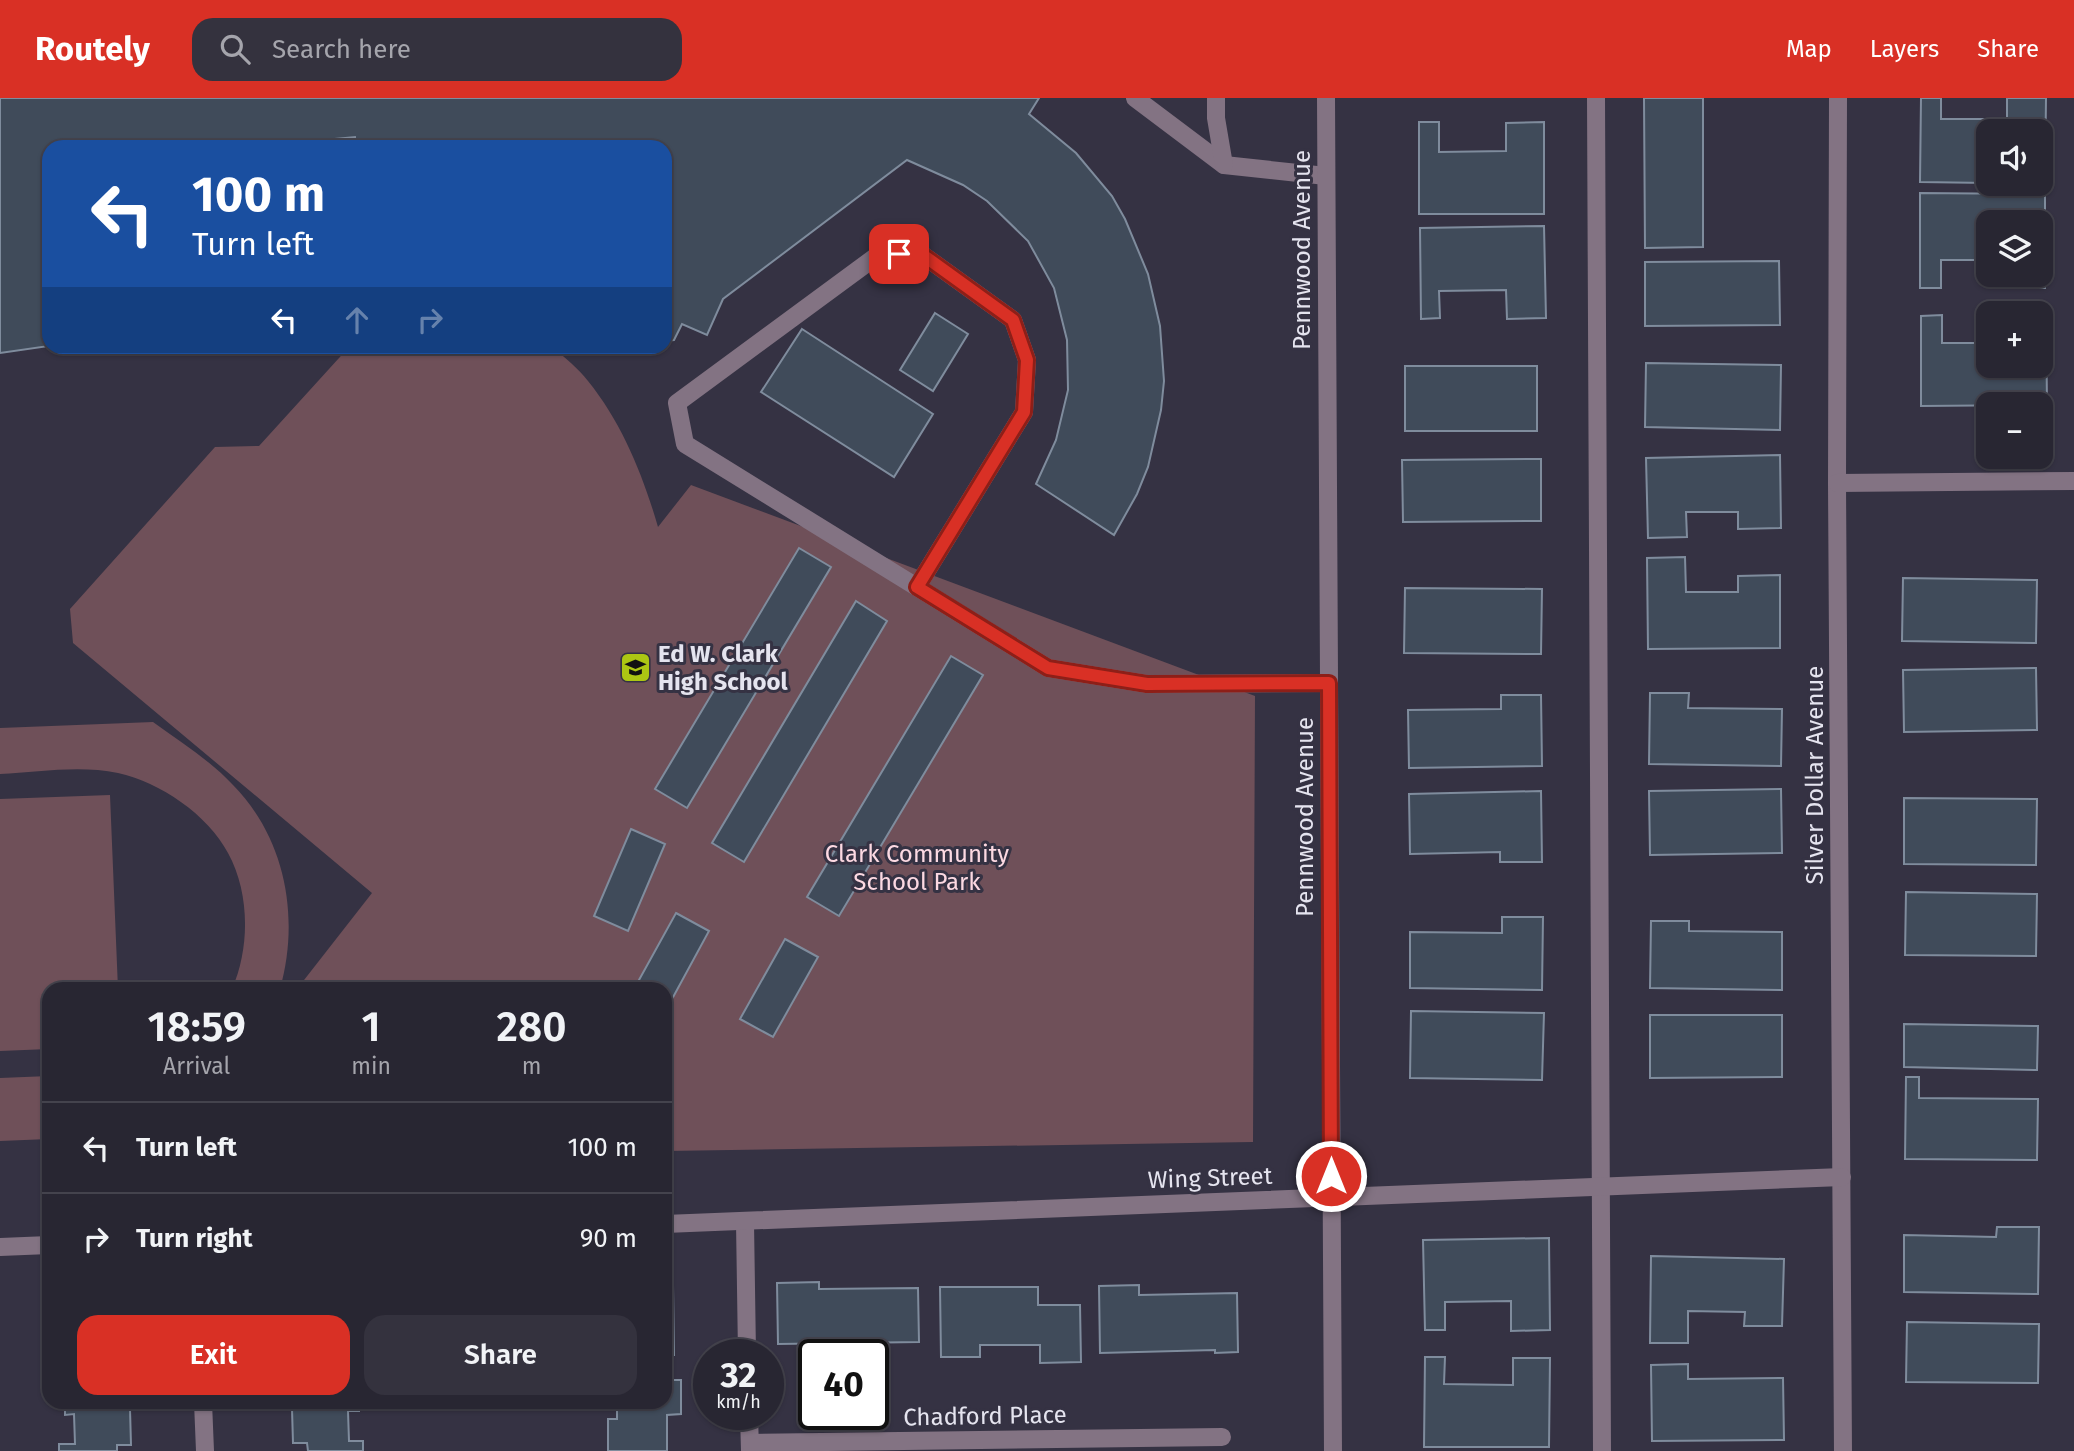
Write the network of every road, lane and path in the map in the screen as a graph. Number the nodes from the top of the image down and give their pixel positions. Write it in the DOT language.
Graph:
graph roads {
  1 [pos="1135,98"];
  2 [pos="1216,98"];
  3 [pos="1326,98"];
  4 [pos="1596,98"];
  5 [pos="1838,98"];
  6 [pos="1224,165"];
  7 [pos="1326,176"];
  8 [pos="2074,481"];
  9 [pos="1837,483"];
  10 [pos="917,587"];
  11 [pos="1329,683"];
  12 [pos="1842,1177"];
  13 [pos="1602,1187"];
  14 [pos="1331,1198"];
  15 [pos="744,1222"];
  16 [pos="672,1224"];
  17 [pos="42,1245"];
  18 [pos="0,1247"];
  19 [pos="747,1339"];
  20 [pos="203,1409"];
  21 [pos="1222,1437"];
  22 [pos="750,1447"];
  23 [pos="205,1451"];
  24 [pos="1334,1451"];
  25 [pos="1602,1451"];
  26 [pos="1843,1451"];
  1 -- 6 [label="street"];
  2 -- 6 [label="street"];
  3 -- 7 [label="street, Pennwood Avenue"];
  4 -- 13 [label="street"];
  5 -- 9 [label="street, Silver Dollar Avenue"];
  6 -- 7 [label="street"];
  7 -- 11 [label="street, Pennwood Avenue"];
  8 -- 9 [label="street"];
  9 -- 12 [label="street, Silver Dollar Avenue"];
  10 -- 10 [label="street"];
  10 -- 11 [label="street"];
  11 -- 14 [label="street, Pennwood Avenue"];
  12 -- 13 [label="street, Wing Street"];
  12 -- 26 [label="street, Silver Dollar Avenue"];
  13 -- 14 [label="street, Wing Street"];
  13 -- 25 [label="street"];
  14 -- 15 [label="street, Wing Street"];
  14 -- 24 [label="street, Pennwood Avenue"];
  15 -- 16 [label="street, Wing Street"];
  15 -- 19 [label="street"];
  17 -- 18 [label="street"];
  20 -- 23 [label="street"];
  21 -- 22 [label="street, Chadford Place"];
}
